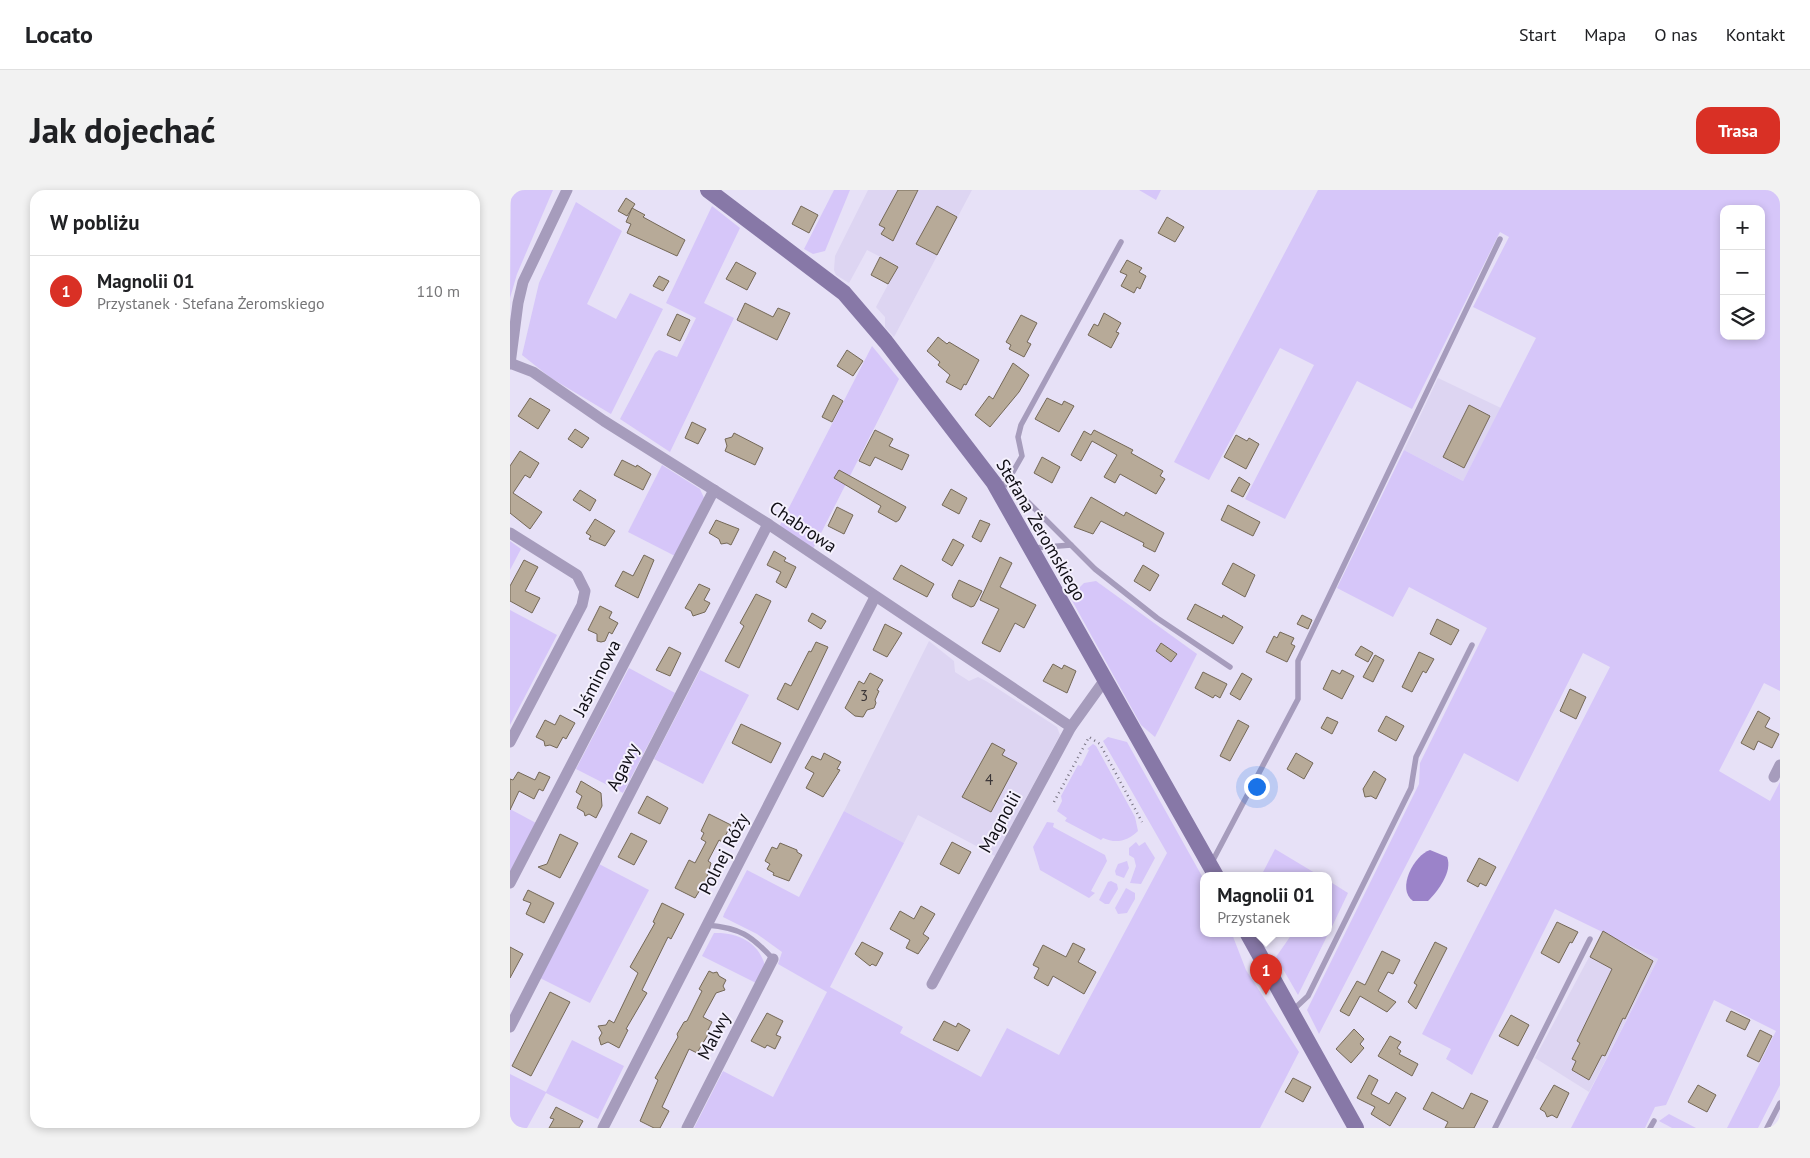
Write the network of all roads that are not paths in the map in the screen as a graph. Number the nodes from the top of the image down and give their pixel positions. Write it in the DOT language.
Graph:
graph roads {
  1 [pos="568,190"];
  2 [pos="708,190"];
  3 [pos="1500,239"];
  4 [pos="1121,242"];
  5 [pos="510,363"];
  6 [pos="1000,484"];
  7 [pos="714,490"];
  8 [pos="768,524"];
  9 [pos="510,533"];
  10 [pos="1071,545"];
  11 [pos="1031,549"];
  12 [pos="875,597"];
  13 [pos="1472,645"];
  14 [pos="1230,667"];
  15 [pos="1104,681"];
  16 [pos="1071,727"];
  17 [pos="510,742"];
  18 [pos="1780,765"];
  19 [pos="1774,777"];
  20 [pos="1213,871"];
  21 [pos="510,883"];
  22 [pos="707,924"];
  23 [pos="1250,937"];
  24 [pos="1590,938"];
  25 [pos="773,959"];
  26 [pos="932,984"];
  27 [pos="1291,1012"];
  28 [pos="510,1027"];
  29 [pos="1780,1103"];
  30 [pos="1654,1121"];
  31 [pos="603,1128"];
  32 [pos="687,1128"];
  33 [pos="1356,1128"];
  34 [pos="1495,1128"];
  35 [pos="1650,1128"];
  36 [pos="1767,1128"];
  1 -- 5 [label="street"];
  2 -- 6 [label="street, Stefana Żeromskiego"];
  3 -- 20 [label="lane"];
  4 -- 6 [label="lane"];
  5 -- 7 [label="street, Chabrowa"];
  6 -- 10 [label="lane"];
  6 -- 11 [label="street, Stefana Żeromskiego"];
  7 -- 8 [label="street, Chabrowa"];
  7 -- 21 [label="street, Jaśminowa"];
  8 -- 12 [label="street, Chabrowa"];
  8 -- 28 [label="street, Agawy"];
  9 -- 17 [label="street"];
  10 -- 11 [label="lane"];
  10 -- 14 [label="lane"];
  11 -- 15 [label="street, Stefana Żeromskiego"];
  12 -- 16 [label="street, Chabrowa"];
  12 -- 22 [label="street, Polnej Róży"];
  13 -- 27 [label="lane"];
  15 -- 16 [label="street, Magnolii"];
  15 -- 20 [label="street, Stefana Żeromskiego"];
  16 -- 26 [label="street, Magnolii"];
  18 -- 19 [label="street"];
  22 -- 25 [label="lane"];
  22 -- 31 [label="street, Polnej Róży"];
  23 -- 27 [label="street"];
  24 -- 34 [label="lane"];
  25 -- 32 [label="street, Malwy"];
  27 -- 33 [label="street"];
  29 -- 36 [label="lane"];
  30 -- 35 [label="lane"];
}
